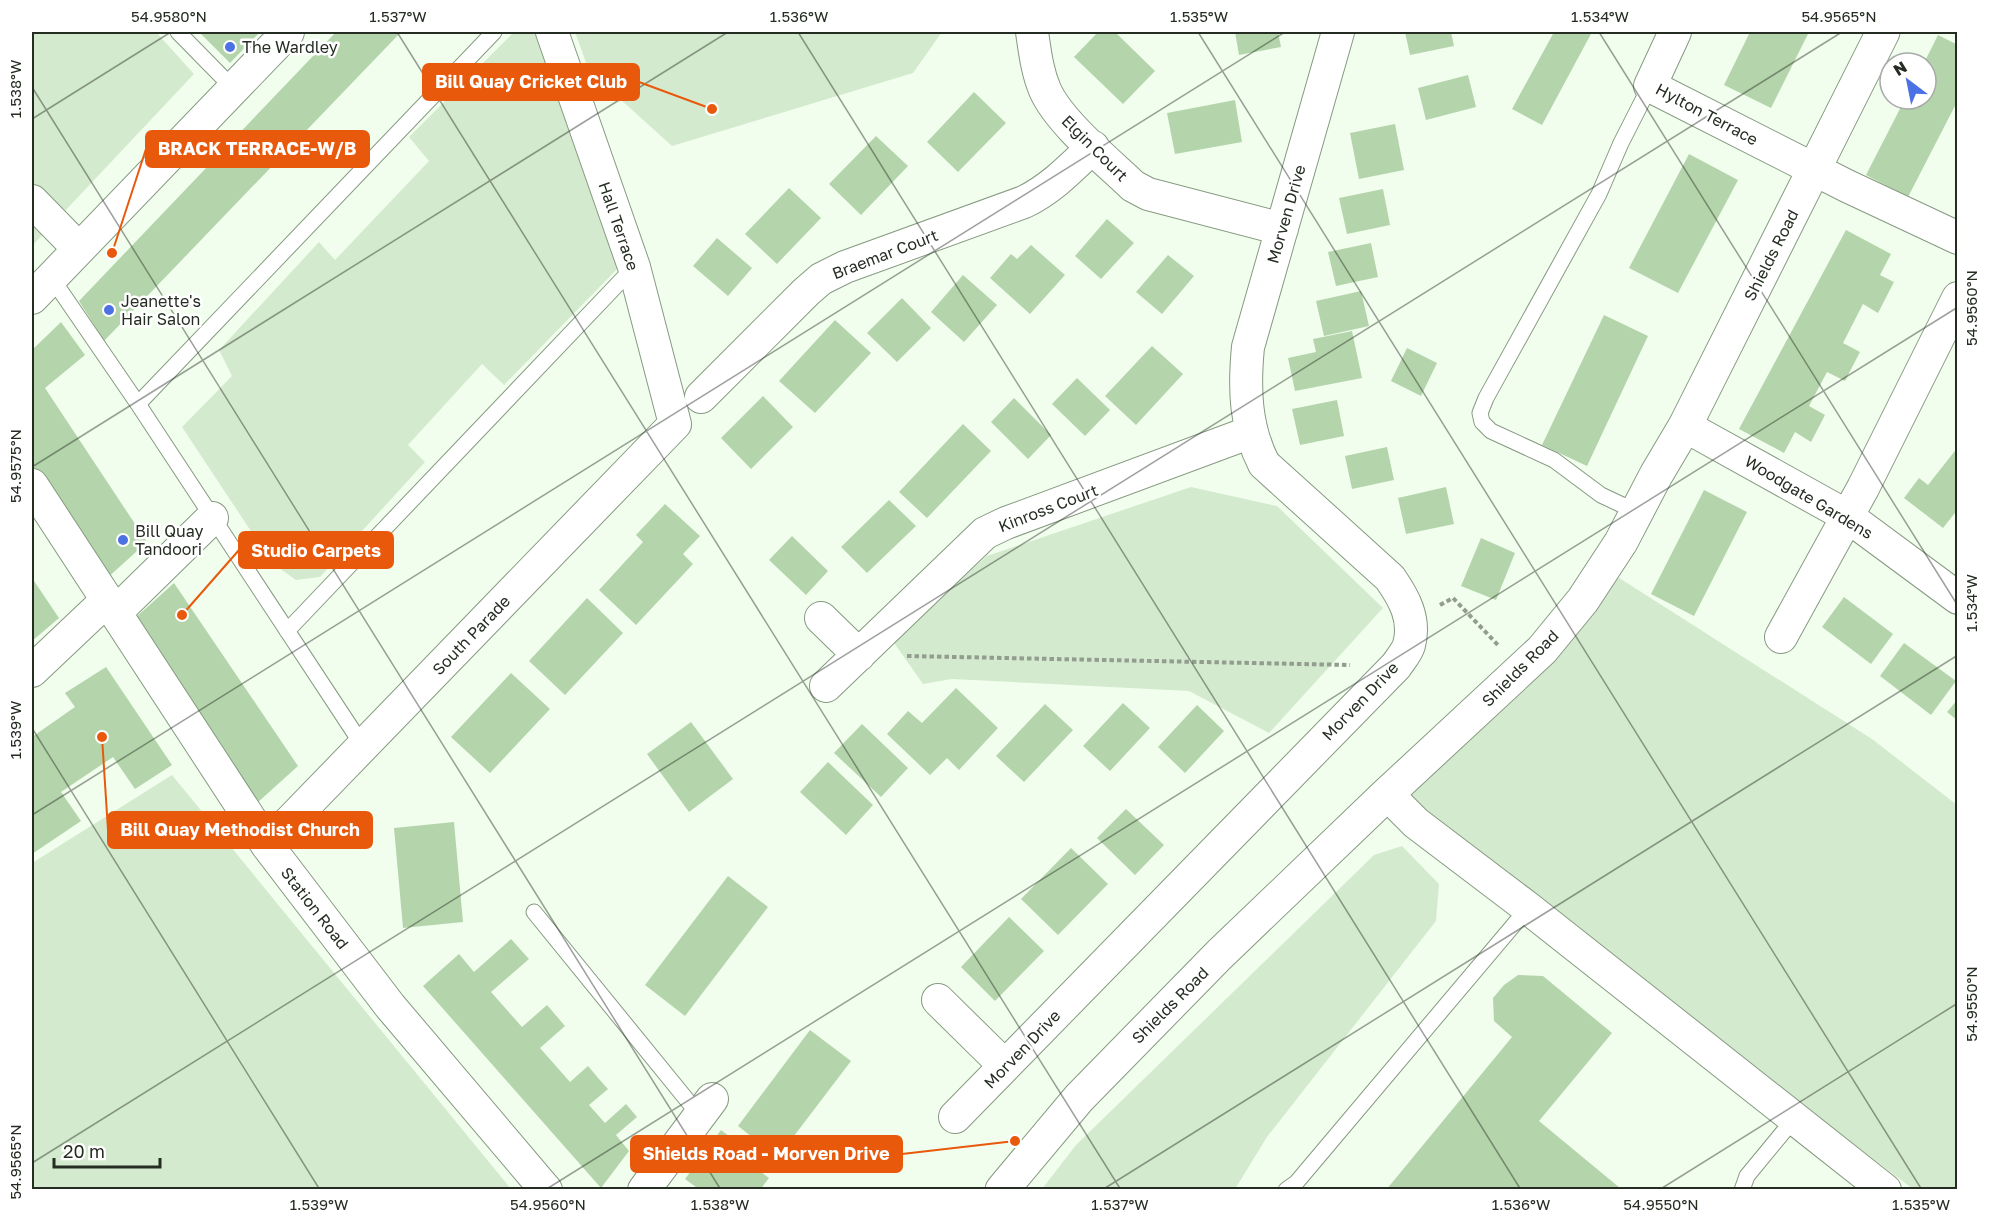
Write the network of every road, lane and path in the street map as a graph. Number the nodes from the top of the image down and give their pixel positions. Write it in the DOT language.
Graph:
graph roads {
  1 [pos="178,32"];
  2 [pos="288,32"];
  3 [pos="495,32"];
  4 [pos="552,32"];
  5 [pos="1032,32"];
  6 [pos="1675,32"];
  7 [pos="1883,32"];
  8 [pos="1338,34"];
  9 [pos="1650,86"];
  10 [pos="233,88"];
  11 [pos="1093,147"];
  12 [pos="1814,170"];
  13 [pos="32,201"];
  14 [pos="1282,230"];
  15 [pos="1958,238"];
  16 [pos="80,249"];
  17 [pos="634,267"];
  18 [pos="41,287"];
  19 [pos="1958,298"];
  20 [pos="701,397"];
  21 [pos="138,404"];
  22 [pos="675,424"];
  23 [pos="1685,426"];
  24 [pos="1251,432"];
  25 [pos="32,485"];
  26 [pos="1637,512"];
  27 [pos="1847,516"];
  28 [pos="212,518"];
  29 [pos="1958,598"];
  30 [pos="111,607"];
  31 [pos="821,618"];
  32 [pos="1410,620"];
  33 [pos="287,631"];
  34 [pos="1781,637"];
  35 [pos="859,655"];
  36 [pos="1396,666"];
  37 [pos="1521,669"];
  38 [pos="32,671"];
  39 [pos="826,686"];
  40 [pos="363,747"];
  41 [pos="1387,794"];
  42 [pos="267,845"];
  43 [pos="1528,908"];
  44 [pos="534,912"];
  45 [pos="938,1000"];
  46 [pos="1005,1066"];
  47 [pos="706,1107"];
  48 [pos="955,1117"];
  49 [pos="1794,1119"];
  50 [pos="546,1190"];
  51 [pos="644,1190"];
  52 [pos="1002,1190"];
  53 [pos="1286,1190"];
  54 [pos="1742,1190"];
  55 [pos="1885,1190"];
  1 -- 10 [label="lane"];
  2 -- 10 [label="street"];
  3 -- 21 [label="lane"];
  4 -- 17 [label="street, Hall Terrace"];
  5 -- 11 [label="street, Elgin Court"];
  6 -- 9 [label="street, Hylton Terrace"];
  7 -- 12 [label="main road, Shields Road"];
  8 -- 14 [label="street, Morven Drive"];
  9 -- 12 [label="street, Hylton Terrace"];
  9 -- 26 [label="lane"];
  10 -- 16 [label="street"];
  11 -- 14 [label="street, Elgin Court"];
  11 -- 20 [label="street, Braemar Court"];
  12 -- 15 [label="street"];
  12 -- 23 [label="main road, Shields Road"];
  13 -- 16 [label="street"];
  14 -- 24 [label="street, Morven Drive"];
  16 -- 18 [label="street"];
  17 -- 22 [label="street, Hall Terrace"];
  17 -- 33 [label="lane"];
  18 -- 21 [label="lane"];
  19 -- 27 [label="street"];
  21 -- 28 [label="lane"];
  22 -- 40 [label="street, South Parade"];
  23 -- 26 [label="main road, Shields Road"];
  23 -- 27 [label="street, Woodgate Gardens"];
  24 -- 32 [label="street, Morven Drive"];
  24 -- 35 [label="street, Kinross Court"];
  25 -- 30 [label="street, Station Road"];
  26 -- 37 [label="main road, Shields Road"];
  27 -- 29 [label="street, Woodgate Gardens"];
  27 -- 34 [label="street"];
  28 -- 30 [label="street"];
  28 -- 33 [label="lane"];
  30 -- 38 [label="street"];
  30 -- 42 [label="street, Station Road"];
  31 -- 35 [label="street"];
  32 -- 36 [label="street, Morven Drive"];
  32 -- 37 [label="path"];
  33 -- 40 [label="lane"];
  35 -- 36 [label="path"];
  35 -- 39 [label="street, Kinross Court"];
  36 -- 46 [label="street, Morven Drive"];
  37 -- 41 [label="main road, Shields Road"];
  40 -- 42 [label="street, South Parade"];
  41 -- 43 [label="street"];
  41 -- 52 [label="main road, Shields Road"];
  42 -- 50 [label="street, Station Road"];
  43 -- 49 [label="street"];
  43 -- 53 [label="lane"];
  44 -- 47 [label="lane"];
  45 -- 46 [label="street"];
  46 -- 48 [label="street, Morven Drive"];
  47 -- 51 [label="street"];
  49 -- 54 [label="lane"];
  49 -- 55 [label="street"];
}
